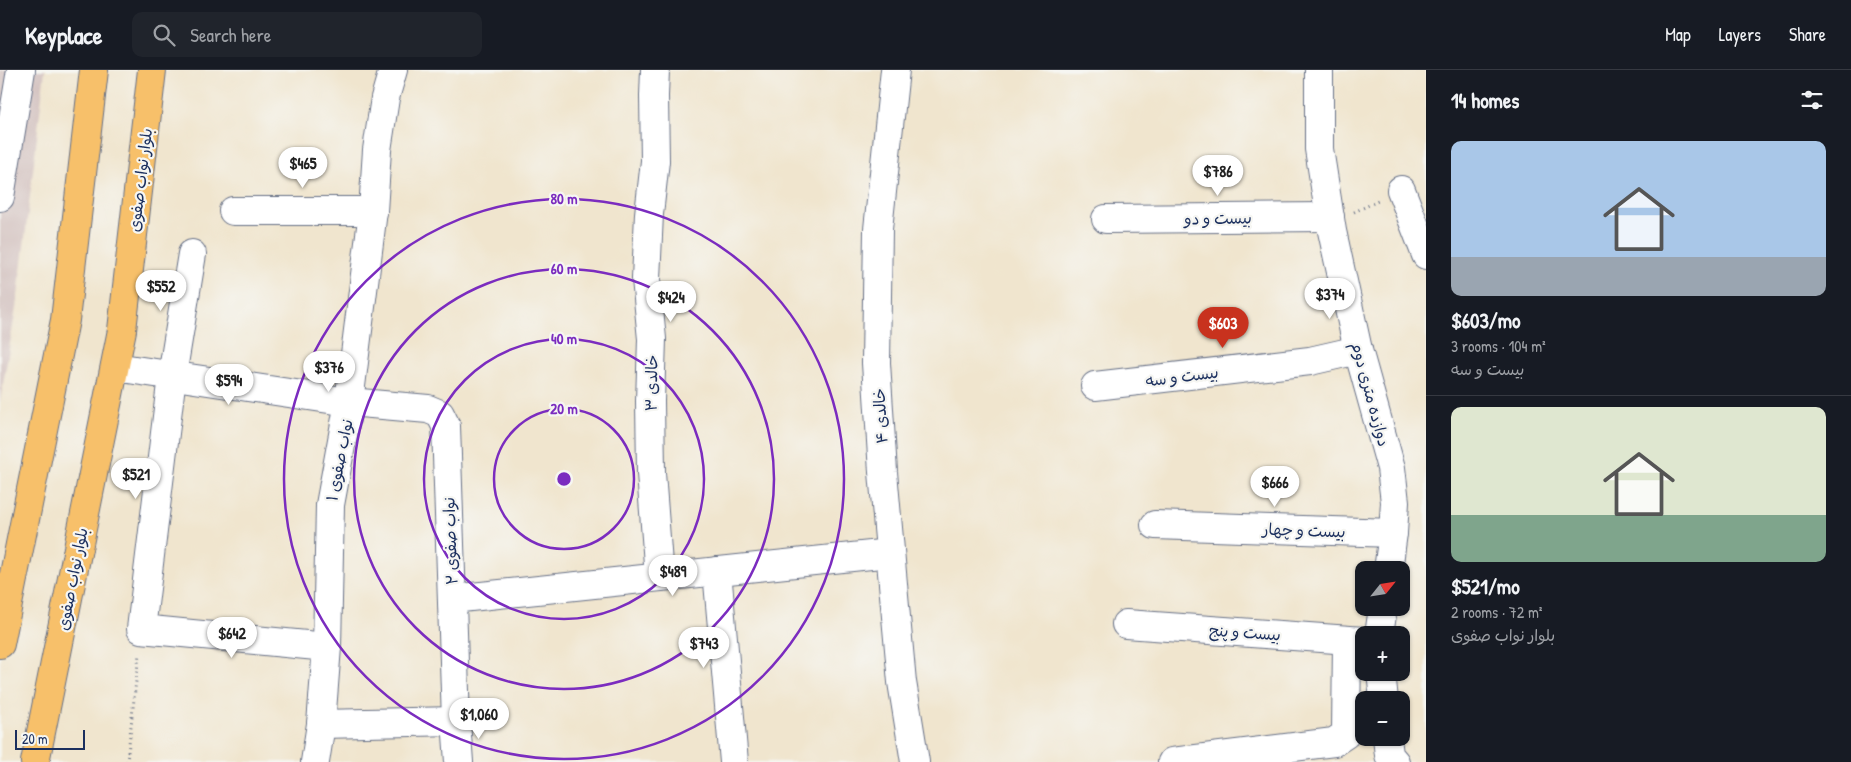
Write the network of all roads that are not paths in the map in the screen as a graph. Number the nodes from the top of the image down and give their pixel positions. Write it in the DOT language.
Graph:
graph roads {
  1 [pos="21,70"];
  2 [pos="94,70"];
  3 [pos="152,70"];
  4 [pos="392,70"];
  5 [pos="655,70"];
  6 [pos="895,70"];
  7 [pos="1319,70"];
  8 [pos="1401,190"];
  9 [pos="0,197"];
  10 [pos="233,211"];
  11 [pos="374,211"];
  12 [pos="1330,217"];
  13 [pos="1106,220"];
  14 [pos="192,254"];
  15 [pos="1426,256"];
  16 [pos="1358,350"];
  17 [pos="114,367"];
  18 [pos="172,376"];
  19 [pos="1095,386"];
  20 [pos="349,402"];
  21 [pos="1155,525"];
  22 [pos="1394,533"];
  23 [pos="890,553"];
  24 [pos="1389,561"];
  25 [pos="717,571"];
  26 [pos="659,577"];
  27 [pos="452,599"];
  28 [pos="1126,624"];
  29 [pos="1355,641"];
  30 [pos="0,644"];
  31 [pos="327,647"];
  32 [pos="456,721"];
  33 [pos="321,724"];
  34 [pos="1388,746"];
  35 [pos="35,762"];
  36 [pos="315,762"];
  37 [pos="459,762"];
  38 [pos="734,762"];
  39 [pos="915,762"];
  40 [pos="1172,762"];
  41 [pos="1395,762"];
  1 -- 9 [label="street"];
  2 -- 30 [label="main road"];
  3 -- 17 [label="main road, بلوار نواب صفوی"];
  4 -- 11 [label="street, نواب صفوی ۱"];
  5 -- 26 [label="street, خالدی ۳"];
  6 -- 23 [label="street, خالدی ۴"];
  7 -- 12 [label="street, دوازده متری دوم"];
  8 -- 15 [label="street"];
  10 -- 11 [label="street"];
  11 -- 20 [label="street, نواب صفوی ۱"];
  12 -- 13 [label="street, بیست و دو"];
  12 -- 16 [label="street, دوازده متری دوم"];
  14 -- 18 [label="street"];
  16 -- 19 [label="street, بیست و سه"];
  16 -- 22 [label="street, دوازده متری دوم"];
  17 -- 18 [label="street"];
  17 -- 35 [label="main road, بلوار نواب صفوی"];
  18 -- 20 [label="street"];
  18 -- 31 [label="street"];
  20 -- 27 [label="street, نواب صفوی ۲"];
  20 -- 31 [label="street, نواب صفوی ۱"];
  21 -- 22 [label="street, بیست و چهار"];
  22 -- 24 [label="street, دوازده متری دوم"];
  23 -- 25 [label="street"];
  23 -- 39 [label="street, خالدی ۴"];
  25 -- 26 [label="street"];
  25 -- 38 [label="street"];
  26 -- 27 [label="street"];
  27 -- 32 [label="street, نواب صفوی ۲"];
  28 -- 29 [label="street, بیست و پنج"];
  29 -- 40 [label="street"];
  31 -- 33 [label="street, نواب صفوی ۱"];
  32 -- 33 [label="street"];
  32 -- 37 [label="street, نواب صفوی ۲"];
  33 -- 36 [label="street, نواب صفوی ۱"];
  34 -- 41 [label="street"];
}
